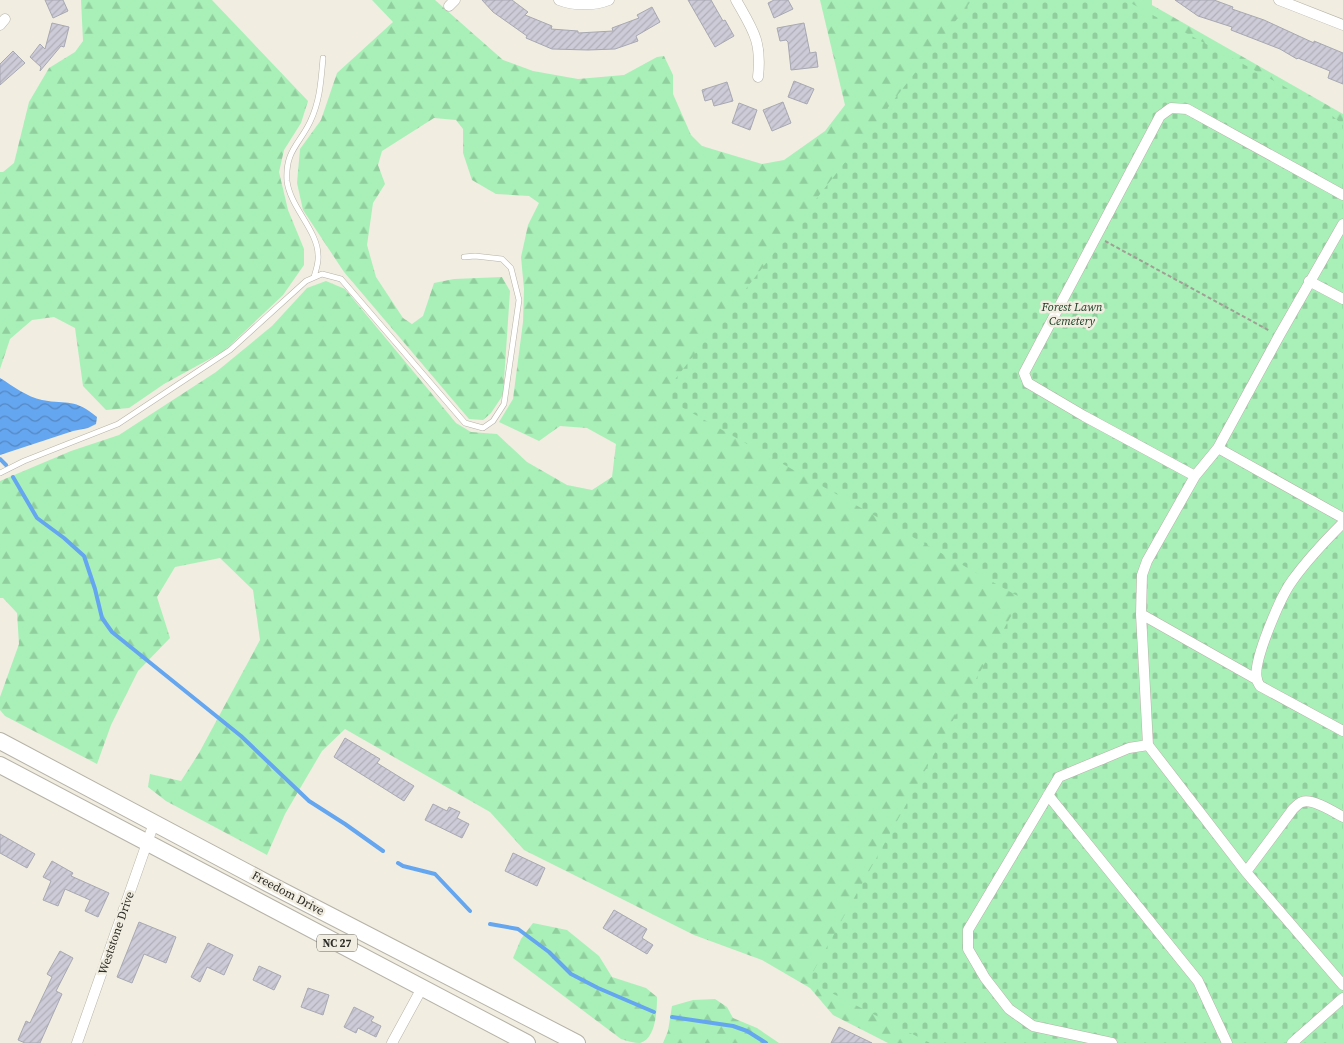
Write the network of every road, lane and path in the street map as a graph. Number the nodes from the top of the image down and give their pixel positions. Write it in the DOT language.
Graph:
graph roads {
  1 [pos="560,0"];
  2 [pos="609,0"];
  3 [pos="736,0"];
  4 [pos="1280,0"];
  5 [pos="1343,25"];
  6 [pos="323,58"];
  7 [pos="758,77"];
  8 [pos="1343,195"];
  9 [pos="1343,224"];
  10 [pos="1096,236"];
  11 [pos="464,257"];
  12 [pos="314,278"];
  13 [pos="1310,281"];
  14 [pos="1343,298"];
  15 [pos="1279,336"];
  16 [pos="1218,448"];
  17 [pos="0,473"];
  18 [pos="1196,476"];
  19 [pos="1343,518"];
  20 [pos="1343,523"];
  21 [pos="1141,614"];
  22 [pos="1256,678"];
  23 [pos="1343,732"];
  24 [pos="0,742"];
  25 [pos="1148,745"];
  26 [pos="0,764"];
  27 [pos="1048,795"];
  28 [pos="1343,817"];
  29 [pos="154,823"];
  30 [pos="147,842"];
  31 [pos="1246,872"];
  32 [pos="1343,985"];
  33 [pos="422,988"];
  34 [pos="1343,998"];
  35 [pos="77,1043"];
  36 [pos="392,1043"];
  37 [pos="527,1043"];
  38 [pos="577,1043"];
  39 [pos="1112,1043"];
  40 [pos="1227,1043"];
  41 [pos="1292,1043"];
  1 -- 2 [label="street"];
  3 -- 7 [label="street"];
  4 -- 5 [label="street"];
  6 -- 12 [label="lane"];
  8 -- 10 [label="street"];
  9 -- 13 [label="street"];
  10 -- 15 [label="path"];
  10 -- 18 [label="street"];
  11 -- 12 [label="lane"];
  12 -- 17 [label="lane"];
  13 -- 14 [label="street"];
  13 -- 15 [label="street"];
  15 -- 16 [label="street"];
  16 -- 18 [label="street"];
  16 -- 19 [label="street"];
  18 -- 21 [label="street"];
  20 -- 22 [label="street"];
  21 -- 22 [label="street"];
  21 -- 25 [label="street"];
  22 -- 23 [label="street"];
  24 -- 29 [label="main road, Freedom Drive / NC 27"];
  25 -- 27 [label="street"];
  25 -- 31 [label="street"];
  26 -- 30 [label="main road, Freedom Drive / NC 27"];
  27 -- 39 [label="street"];
  27 -- 40 [label="street"];
  28 -- 31 [label="street"];
  29 -- 30 [label="street, Weststone Drive"];
  29 -- 38 [label="main road, Freedom Drive / NC 27"];
  30 -- 33 [label="main road, Freedom Drive / NC 27"];
  30 -- 35 [label="street, Weststone Drive"];
  31 -- 32 [label="street"];
  33 -- 36 [label="street"];
  33 -- 37 [label="main road, Freedom Drive / NC 27"];
  34 -- 41 [label="street"];
}
